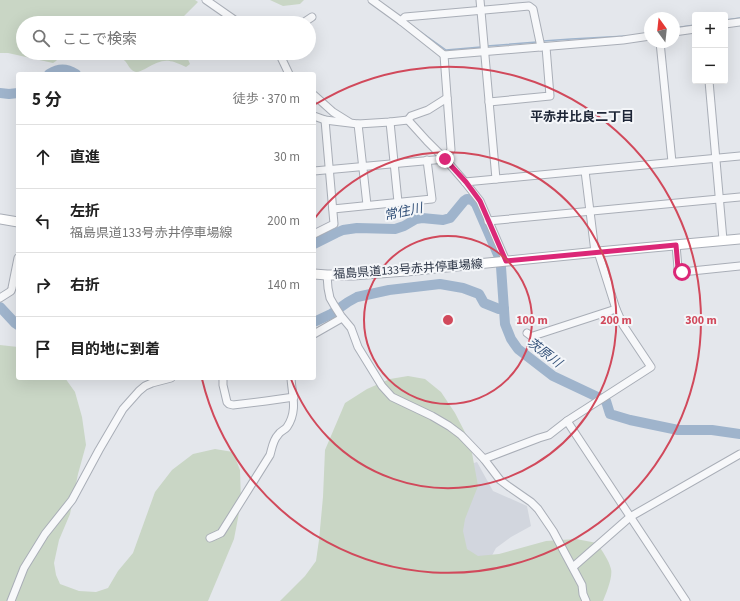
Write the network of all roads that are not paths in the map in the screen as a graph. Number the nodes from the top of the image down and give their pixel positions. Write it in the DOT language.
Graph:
graph roads {
  1 [pos="206,0"];
  2 [pos="372,0"];
  3 [pos="480,0"];
  4 [pos="481,10"];
  5 [pos="229,16"];
  6 [pos="403,20"];
  7 [pos="740,22"];
  8 [pos="728,24"];
  9 [pos="692,29"];
  10 [pos="680,31"];
  11 [pos="644,37"];
  12 [pos="542,44"];
  13 [pos="484,48"];
  14 [pos="661,48"];
  15 [pos="444,55"];
  16 [pos="282,60"];
  17 [pos="288,72"];
  18 [pos="709,84"];
  19 [pos="316,97"];
  20 [pos="447,98"];
  21 [pos="489,102"];
  22 [pos="316,117"];
  23 [pos="325,120"];
  24 [pos="408,120"];
  25 [pos="390,122"];
  26 [pos="355,124"];
  27 [pos="740,156"];
  28 [pos="716,158"];
  29 [pos="445,159"];
  30 [pos="427,160"];
  31 [pos="672,162"];
  32 [pos="394,163"];
  33 [pos="362,166"];
  34 [pos="329,169"];
  35 [pos="316,171"];
  36 [pos="585,171"];
  37 [pos="496,179"];
  38 [pos="466,182"];
  39 [pos="740,197"];
  40 [pos="720,199"];
  41 [pos="398,202"];
  42 [pos="367,205"];
  43 [pos="333,209"];
  44 [pos="590,211"];
  45 [pos="0,219"];
  46 [pos="488,221"];
  47 [pos="16,222"];
  48 [pos="316,233"];
  49 [pos="740,239"];
  50 [pos="723,240"];
  51 [pos="676,245"];
  52 [pos="596,252"];
  53 [pos="502,261"];
  54 [pos="740,266"];
  55 [pos="16,268"];
  56 [pos="316,274"];
  57 [pos="327,275"];
  58 [pos="0,298"];
  59 [pos="616,309"];
  60 [pos="342,317"];
  61 [pos="316,333"];
  62 [pos="527,333"];
  63 [pos="163,380"];
  64 [pos="223,380"];
  65 [pos="291,380"];
  66 [pos="294,397"];
  67 [pos="567,421"];
  68 [pos="740,454"];
  69 [pos="484,459"];
  70 [pos="630,517"];
  71 [pos="210,538"];
  72 [pos="572,567"];
  73 [pos="11,601"];
  74 [pos="586,601"];
  75 [pos="686,601"];
  1 -- 5 [label="street"];
  2 -- 6 [label="street"];
  3 -- 4 [label="street"];
  4 -- 6 [label="street"];
  4 -- 12 [label="street"];
  4 -- 13 [label="street"];
  6 -- 15 [label="street"];
  7 -- 8 [label="street"];
  9 -- 10 [label="street"];
  11 -- 12 [label="street"];
  12 -- 13 [label="street"];
  12 -- 21 [label="street"];
  13 -- 15 [label="street"];
  13 -- 21 [label="street"];
  14 -- 31 [label="street"];
  15 -- 20 [label="street"];
  16 -- 17 [label="street"];
  18 -- 28 [label="street"];
  19 -- 26 [label="street"];
  20 -- 24 [label="street"];
  20 -- 29 [label="street"];
  21 -- 37 [label="street"];
  22 -- 23 [label="street"];
  23 -- 26 [label="street"];
  23 -- 34 [label="street"];
  24 -- 25 [label="street"];
  24 -- 29 [label="street"];
  25 -- 26 [label="street"];
  25 -- 32 [label="street"];
  26 -- 33 [label="street"];
  27 -- 28 [label="street"];
  28 -- 31 [label="street"];
  28 -- 40 [label="street"];
  29 -- 30 [label="street"];
  29 -- 38 [label="street"];
  30 -- 32 [label="street"];
  30 -- 41 [label="street"];
  31 -- 36 [label="street"];
  32 -- 33 [label="street"];
  32 -- 41 [label="street"];
  33 -- 34 [label="street"];
  33 -- 42 [label="street"];
  34 -- 35 [label="street"];
  34 -- 43 [label="street"];
  36 -- 37 [label="street"];
  36 -- 44 [label="street"];
  37 -- 38 [label="street"];
  38 -- 46 [label="street"];
  39 -- 40 [label="street"];
  40 -- 44 [label="street"];
  40 -- 50 [label="street"];
  41 -- 42 [label="street"];
  42 -- 43 [label="street"];
  43 -- 48 [label="street"];
  44 -- 46 [label="street"];
  44 -- 52 [label="street"];
  45 -- 47 [label="main road"];
  46 -- 53 [label="street"];
  49 -- 50 [label="main road, 福島県道133号赤井停車場線"];
  50 -- 51 [label="main road, 福島県道133号赤井停車場線"];
  51 -- 52 [label="main road, 福島県道133号赤井停車場線"];
  51 -- 54 [label="street"];
  52 -- 53 [label="main road, 福島県道133号赤井停車場線"];
  52 -- 59 [label="street"];
  53 -- 57 [label="main road, 福島県道133号赤井停車場線"];
  55 -- 58 [label="street"];
  56 -- 57 [label="main road, 福島県道133号赤井停車場線"];
  57 -- 60 [label="street"];
  59 -- 62 [label="street"];
  59 -- 67 [label="street"];
  60 -- 61 [label="street"];
  60 -- 69 [label="street"];
  63 -- 73 [label="street"];
  64 -- 66 [label="street"];
  65 -- 66 [label="street"];
  66 -- 71 [label="street"];
  67 -- 69 [label="street"];
  67 -- 70 [label="street"];
  68 -- 70 [label="street"];
  69 -- 72 [label="street"];
  70 -- 72 [label="street"];
  70 -- 75 [label="street"];
  72 -- 74 [label="street"];
}
